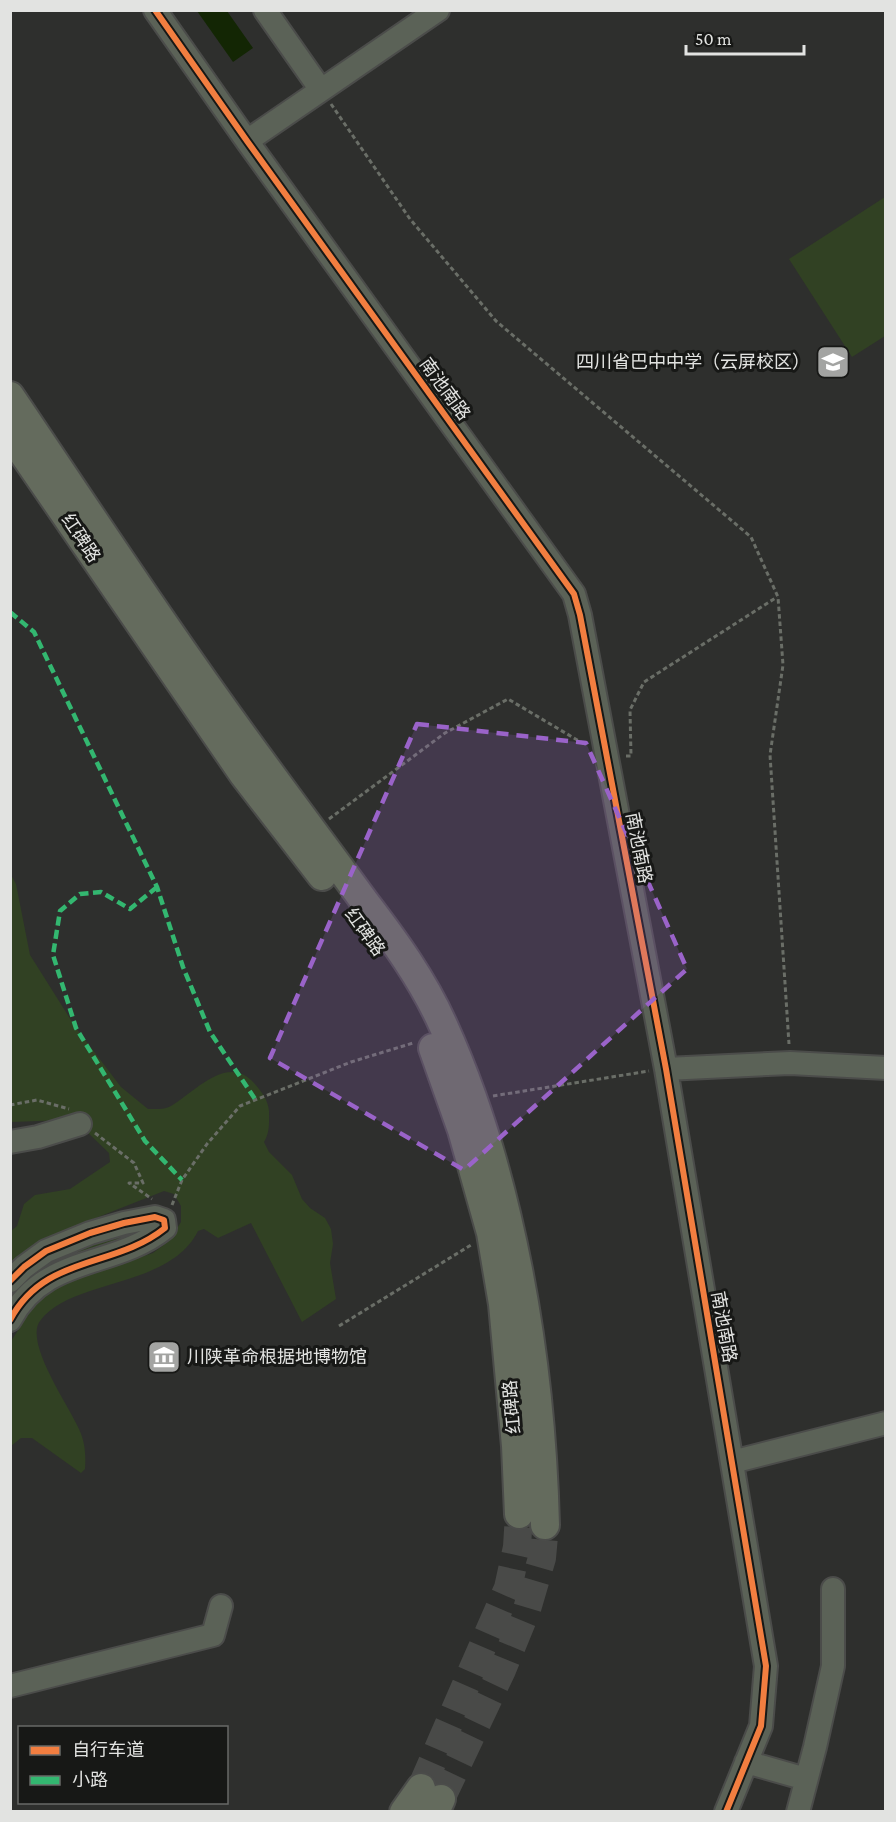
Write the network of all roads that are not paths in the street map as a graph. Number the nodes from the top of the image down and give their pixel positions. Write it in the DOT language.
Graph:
graph roads {
  1 [pos="155,10"];
  2 [pos="265,10"];
  3 [pos="438,10"];
  4 [pos="321,90"];
  5 [pos="247,141"];
  6 [pos="10,396"];
  7 [pos="10,434"];
  8 [pos="885,1068"];
  9 [pos="666,1069"];
  10 [pos="80,1124"];
  11 [pos="10,1142"];
  12 [pos="10,1281"];
  13 [pos="10,1320"];
  14 [pos="885,1423"];
  15 [pos="732,1462"];
  16 [pos="519,1514"];
  17 [pos="545,1525"];
  18 [pos="833,1588"];
  19 [pos="221,1606"];
  20 [pos="10,1686"];
  21 [pos="746,1762"];
  22 [pos="807,1779"];
  23 [pos="432,1800"];
  24 [pos="404,1812"];
  25 [pos="726,1812"];
  26 [pos="798,1812"];
  1 -- 5 [label="street, 南池南路"];
  2 -- 4 [label="street"];
  3 -- 4 [label="street"];
  4 -- 5 [label="street"];
  5 -- 9 [label="street, 南池南路"];
  6 -- 17 [label="main road"];
  7 -- 16 [label="main road, 红碑路"];
  8 -- 9 [label="street"];
  9 -- 15 [label="street, 南池南路"];
  10 -- 11 [label="street"];
  12 -- 13 [label="street"];
  14 -- 15 [label="street"];
  15 -- 21 [label="street, 南池南路"];
  18 -- 22 [label="street"];
  19 -- 20 [label="street"];
  21 -- 22 [label="street"];
  21 -- 25 [label="street, 南池南路"];
  22 -- 26 [label="street"];
  23 -- 24 [label="main road"];
}
